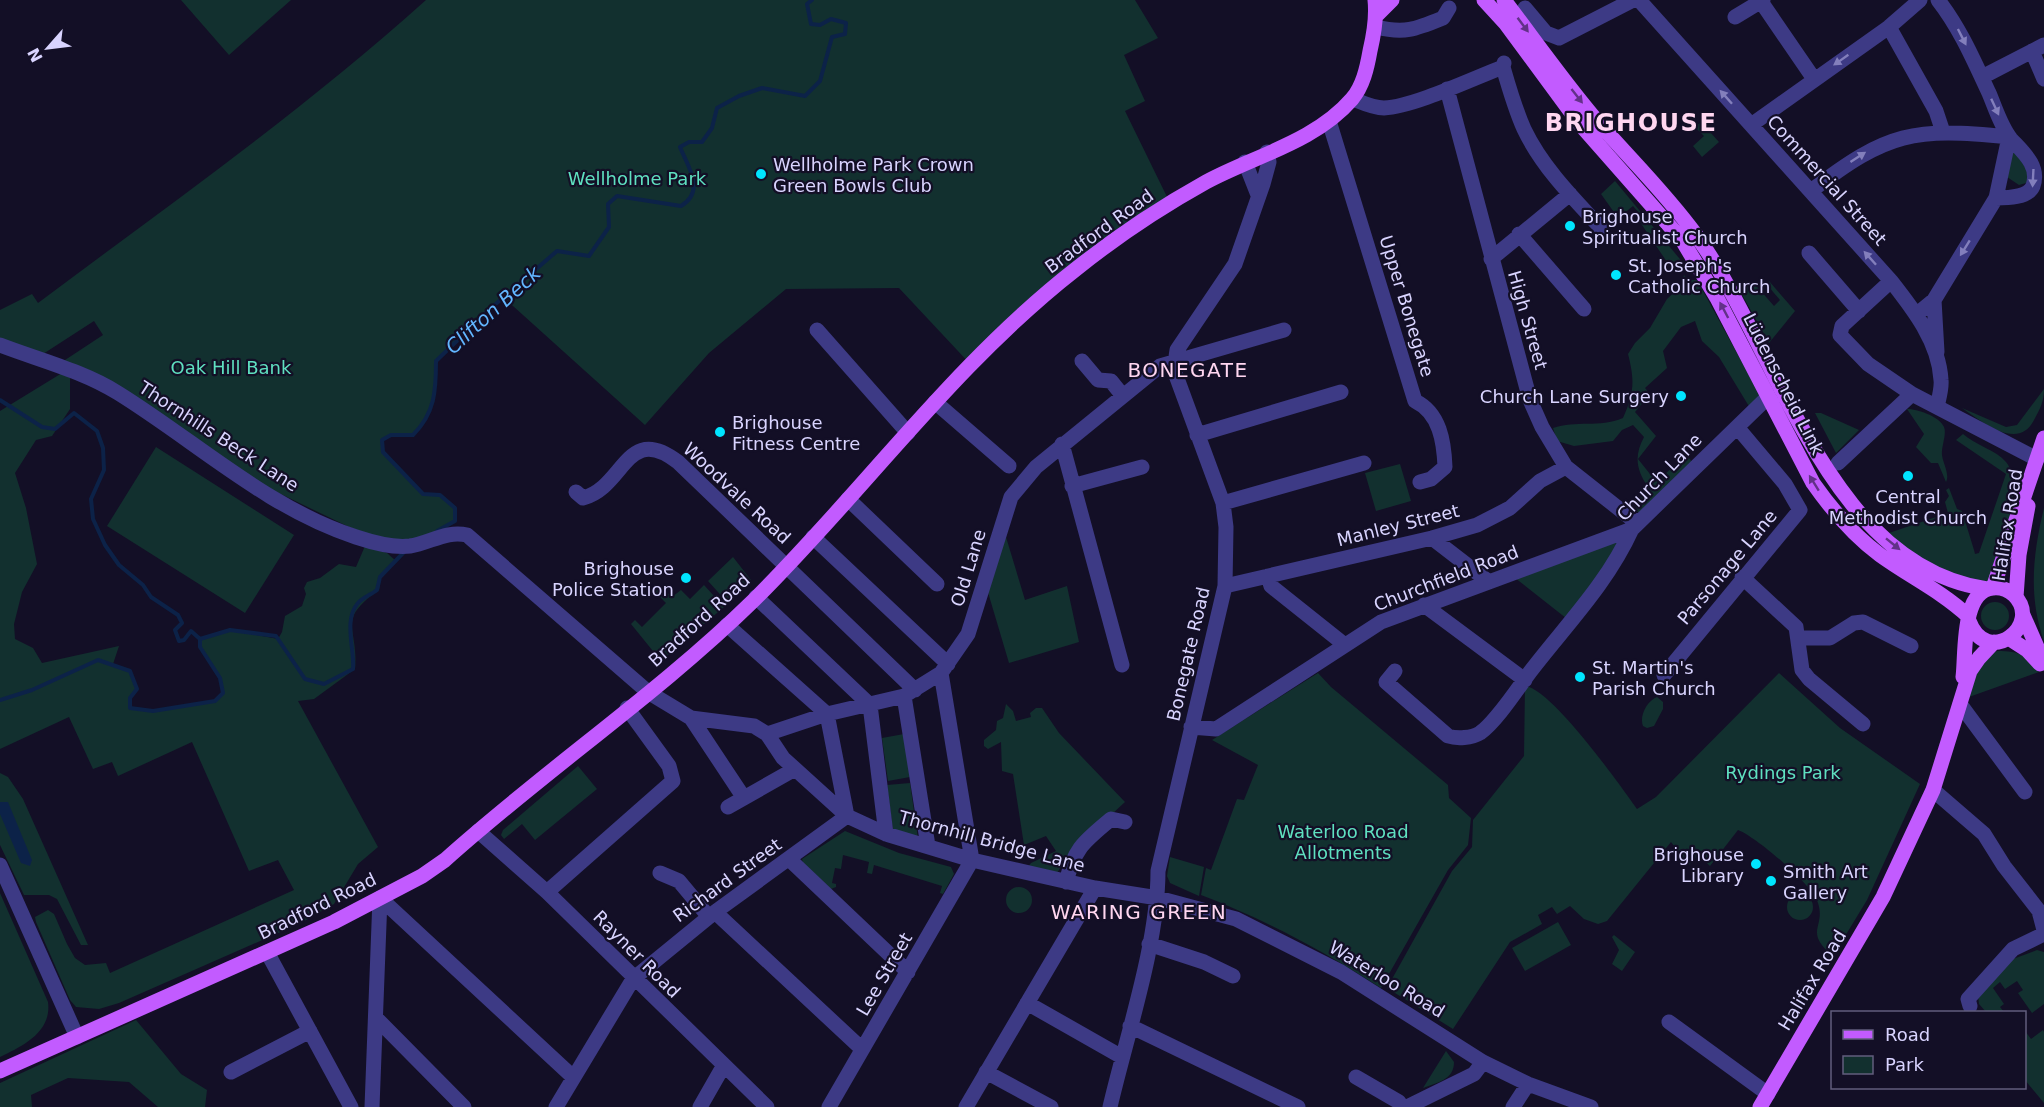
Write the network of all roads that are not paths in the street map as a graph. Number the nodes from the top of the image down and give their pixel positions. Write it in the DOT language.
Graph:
graph roads {
  1 [pos="1392,0"];
  2 [pos="1484,0"];
  3 [pos="1504,0"];
  4 [pos="1633,0"];
  5 [pos="1640,0"];
  6 [pos="1920,0"];
  7 [pos="1938,0"];
  8 [pos="1764,3"];
  9 [pos="1449,8"];
  10 [pos="1526,8"];
  11 [pos="1376,14"];
  12 [pos="1735,17"];
  13 [pos="1889,27"];
  14 [pos="2038,48"];
  15 [pos="1982,77"];
  16 [pos="1814,79"];
  17 [pos="2044,79"];
  18 [pos="1447,89"];
  19 [pos="1353,99"];
  20 [pos="1329,121"];
  21 [pos="1751,125"];
  22 [pos="1944,132"];
  23 [pos="2009,137"];
  24 [pos="1268,152"];
  25 [pos="1245,162"];
  26 [pos="1810,191"];
  27 [pos="1570,194"];
  28 [pos="1258,195"];
  29 [pos="1995,198"];
  30 [pos="1602,229"];
  31 [pos="1519,234"];
  32 [pos="1809,253"];
  33 [pos="1491,259"];
  34 [pos="1891,281"];
  35 [pos="1934,300"];
  36 [pos="1584,309"];
  37 [pos="1858,311"];
  38 [pos="1917,314"];
  39 [pos="817,330"];
  40 [pos="1284,330"];
  41 [pos="0,345"];
  42 [pos="1937,358"];
  43 [pos="1176,360"];
  44 [pos="1082,362"];
  45 [pos="1341,392"];
  46 [pos="1912,394"];
  47 [pos="1124,396"];
  48 [pos="1768,397"];
  49 [pos="936,402"];
  50 [pos="1937,407"];
  51 [pos="1737,427"];
  52 [pos="908,433"];
  53 [pos="1197,435"];
  54 [pos="2044,438"];
  55 [pos="1062,444"];
  56 [pos="2037,459"];
  57 [pos="1364,463"];
  58 [pos="1838,463"];
  59 [pos="1009,466"];
  60 [pos="1142,467"];
  61 [pos="1566,467"];
  62 [pos="1420,482"];
  63 [pos="1072,486"];
  64 [pos="576,492"];
  65 [pos="848,499"];
  66 [pos="1223,503"];
  67 [pos="1634,526"];
  68 [pos="813,537"];
  69 [pos="1432,538"];
  70 [pos="785,565"];
  71 [pos="1268,576"];
  72 [pos="1742,577"];
  73 [pos="1489,582"];
  74 [pos="937,584"];
  75 [pos="1225,586"];
  76 [pos="1990,589"];
  77 [pos="756,597"];
  78 [pos="2016,597"];
  79 [pos="1424,605"];
  80 [pos="2023,615"];
  81 [pos="1969,618"];
  82 [pos="728,625"];
  83 [pos="1799,638"];
  84 [pos="2010,639"];
  85 [pos="1994,642"];
  86 [pos="1345,645"];
  87 [pos="1911,646"];
  88 [pos="2044,663"];
  89 [pos="1122,665"];
  90 [pos="945,669"];
  91 [pos="2044,669"];
  92 [pos="1664,675"];
  93 [pos="1525,680"];
  94 [pos="1387,681"];
  95 [pos="648,692"];
  96 [pos="909,693"];
  97 [pos="1960,704"];
  98 [pos="870,705"];
  99 [pos="627,708"];
  100 [pos="827,714"];
  101 [pos="692,718"];
  102 [pos="1863,724"];
  103 [pos="1191,727"];
  104 [pos="767,734"];
  105 [pos="795,769"];
  106 [pos="1933,790"];
  107 [pos="2025,792"];
  108 [pos="744,798"];
  109 [pos="728,807"];
  110 [pos="847,816"];
  111 [pos="1125,822"];
  112 [pos="478,831"];
  113 [pos="886,834"];
  114 [pos="928,846"];
  115 [pos="789,859"];
  116 [pos="972,860"];
  117 [pos="0,865"];
  118 [pos="660,873"];
  119 [pos="1066,882"];
  120 [pos="1095,888"];
  121 [pos="547,892"];
  122 [pos="380,898"];
  123 [pos="1158,898"];
  124 [pos="712,914"];
  125 [pos="2044,932"];
  126 [pos="1149,944"];
  127 [pos="267,952"];
  128 [pos="908,972"];
  129 [pos="1233,976"];
  130 [pos="633,979"];
  131 [pos="1027,1003"];
  132 [pos="1970,1006"];
  133 [pos="376,1018"];
  134 [pos="1669,1022"];
  135 [pos="1130,1026"];
  136 [pos="310,1031"];
  137 [pos="77,1037"];
  138 [pos="862,1049"];
  139 [pos="1122,1057"];
  140 [pos="1483,1062"];
  141 [pos="724,1065"];
  142 [pos="0,1071"];
  143 [pos="231,1072"];
  144 [pos="986,1072"];
  145 [pos="573,1077"];
  146 [pos="1356,1077"];
  147 [pos="1528,1084"];
  148 [pos="1764,1100"];
  149 [pos="1113,1105"];
  150 [pos="351,1107"];
  151 [pos="372,1107"];
  152 [pos="464,1107"];
  153 [pos="556,1107"];
  154 [pos="700,1107"];
  155 [pos="767,1107"];
  156 [pos="829,1107"];
  157 [pos="966,1107"];
  158 [pos="1051,1107"];
  159 [pos="1298,1107"];
  160 [pos="1402,1107"];
  161 [pos="1407,1107"];
  162 [pos="1513,1107"];
  163 [pos="1591,1107"];
  1 -- 11 [label="main road"];
  48 -- 2 [label="main road, Lüdenscheid Link, one-way"];
  3 -- 76 [label="main road, Lüdenscheid Link, one-way"];
  4 -- 10 [label="street"];
  21 -- 5 [label="street, Commercial Street, one-way"];
  6 -- 13 [label="street"];
  7 -- 15 [label="street, one-way"];
  8 -- 12 [label="street"];
  8 -- 16 [label="street"];
  9 -- 11 [label="street"];
  11 -- 19 [label="main road, Bradford Road"];
  13 -- 16 [label="street, one-way"];
  13 -- 22 [label="street"];
  14 -- 15 [label="street"];
  14 -- 17 [label="street"];
  15 -- 23 [label="street, one-way"];
  16 -- 21 [label="street"];
  18 -- 19 [label="street"];
  18 -- 27 [label="street"];
  18 -- 33 [label="street, High Street"];
  19 -- 20 [label="main road, Bradford Road"];
  20 -- 24 [label="main road, Bradford Road"];
  20 -- 62 [label="street, Upper Bonegate"];
  21 -- 26 [label="street, Commercial Street"];
  22 -- 23 [label="street"];
  26 -- 22 [label="street, one-way"];
  23 -- 29 [label="street"];
  23 -- 29 [label="street, one-way"];
  24 -- 25 [label="main road, Bradford Road"];
  24 -- 28 [label="street"];
  25 -- 28 [label="street"];
  25 -- 49 [label="main road, Bradford Road"];
  34 -- 26 [label="street, Commercial Street, one-way"];
  27 -- 30 [label="street"];
  27 -- 31 [label="street"];
  28 -- 43 [label="street"];
  29 -- 35 [label="street, one-way"];
  31 -- 33 [label="street"];
  31 -- 36 [label="street"];
  32 -- 37 [label="street"];
  33 -- 61 [label="street, High Street"];
  34 -- 37 [label="street"];
  34 -- 38 [label="street, Commercial Street"];
  35 -- 38 [label="street"];
  35 -- 42 [label="street"];
  37 -- 46 [label="street"];
  38 -- 42 [label="street, Commercial Street"];
  39 -- 52 [label="street"];
  40 -- 43 [label="street, Old Lane"];
  41 -- 95 [label="street, Thornhills Beck Lane"];
  42 -- 50 [label="street, Commercial Street"];
  43 -- 47 [label="street, Old Lane"];
  43 -- 53 [label="street, Bonegate Road"];
  44 -- 47 [label="street"];
  45 -- 53 [label="street"];
  46 -- 50 [label="street"];
  46 -- 58 [label="street"];
  47 -- 55 [label="street, Old Lane"];
  48 -- 51 [label="street, Church Lane"];
  81 -- 48 [label="main road, Lüdenscheid Link, one-way"];
  49 -- 52 [label="main road, Bradford Road"];
  49 -- 59 [label="street"];
  50 -- 56 [label="street"];
  51 -- 67 [label="street, Church Lane"];
  51 -- 72 [label="street, Parsonage Lane"];
  52 -- 65 [label="main road, Bradford Road"];
  53 -- 66 [label="street, Bonegate Road"];
  54 -- 56 [label="main road, Halifax Road"];
  55 -- 63 [label="street"];
  55 -- 90 [label="street, Old Lane"];
  56 -- 76 [label="main road, Halifax Road"];
  56 -- 78 [label="main road, Halifax Road"];
  57 -- 66 [label="street"];
  60 -- 63 [label="street"];
  61 -- 67 [label="street, High Street"];
  61 -- 69 [label="street, Manley Street"];
  63 -- 89 [label="street"];
  64 -- 70 [label="street, Woodvale Road"];
  65 -- 68 [label="main road, Bradford Road"];
  65 -- 74 [label="street"];
  66 -- 75 [label="street, Bonegate Road"];
  67 -- 73 [label="street, Churchfield Road"];
  67 -- 93 [label="street, Church Lane"];
  68 -- 70 [label="main road, Bradford Road"];
  68 -- 90 [label="street"];
  69 -- 71 [label="street, Manley Street"];
  69 -- 73 [label="street"];
  70 -- 77 [label="main road, Bradford Road"];
  70 -- 96 [label="street"];
  71 -- 75 [label="street, Manley Street"];
  71 -- 86 [label="street"];
  72 -- 83 [label="street"];
  72 -- 92 [label="street, Parsonage Lane"];
  73 -- 79 [label="street, Churchfield Road"];
  75 -- 103 [label="street, Bonegate Road"];
  76 -- 78 [label="main road, Halifax Road"];
  76 -- 81 [label="main road, Halifax Road"];
  77 -- 82 [label="main road, Bradford Road"];
  77 -- 98 [label="street"];
  78 -- 80 [label="main road, Halifax Road"];
  79 -- 86 [label="street, Churchfield Road"];
  79 -- 93 [label="street"];
  80 -- 84 [label="main road"];
  80 -- 88 [label="main road, Halifax Road"];
  81 -- 85 [label="main road"];
  81 -- 97 [label="main road, Halifax Road"];
  82 -- 95 [label="main road, Bradford Road"];
  82 -- 100 [label="street"];
  83 -- 87 [label="street"];
  83 -- 102 [label="street"];
  84 -- 85 [label="main road"];
  84 -- 91 [label="main road"];
  85 -- 97 [label="main road, Halifax Road"];
  86 -- 103 [label="street, Churchfield Road"];
  90 -- 96 [label="street, Old Lane"];
  90 -- 116 [label="street"];
  93 -- 94 [label="street, Church Lane"];
  95 -- 99 [label="main road, Bradford Road"];
  95 -- 101 [label="street"];
  96 -- 98 [label="street, Old Lane"];
  96 -- 114 [label="street"];
  97 -- 106 [label="main road, Halifax Road"];
  97 -- 107 [label="street"];
  98 -- 100 [label="street, Old Lane"];
  98 -- 113 [label="street"];
  99 -- 112 [label="main road, Bradford Road"];
  99 -- 121 [label="street"];
  100 -- 104 [label="street, Old Lane"];
  100 -- 110 [label="street"];
  101 -- 104 [label="street"];
  101 -- 108 [label="street"];
  103 -- 123 [label="street, Bonegate Road"];
  104 -- 105 [label="street, Thornhill Bridge Lane"];
  105 -- 108 [label="street"];
  105 -- 110 [label="street, Thornhill Bridge Lane"];
  106 -- 125 [label="street"];
  106 -- 148 [label="main road, Halifax Road"];
  108 -- 109 [label="street"];
  110 -- 113 [label="street, Thornhill Bridge Lane"];
  110 -- 115 [label="street, Richard Street"];
  111 -- 119 [label="street"];
  112 -- 121 [label="street, Rayner Road"];
  112 -- 122 [label="main road, Bradford Road"];
  113 -- 114 [label="street, Thornhill Bridge Lane"];
  114 -- 116 [label="street, Thornhill Bridge Lane"];
  115 -- 124 [label="street, Richard Street"];
  115 -- 128 [label="street"];
  116 -- 119 [label="street, Thornhill Bridge Lane"];
  116 -- 128 [label="street, Lee Street"];
  117 -- 137 [label="street"];
  118 -- 124 [label="street"];
  119 -- 120 [label="street, Thornhill Bridge Lane"];
  120 -- 123 [label="street, Thornhill Bridge Lane"];
  120 -- 131 [label="street"];
  121 -- 130 [label="street, Rayner Road"];
  122 -- 127 [label="main road, Bradford Road"];
  122 -- 133 [label="street"];
  122 -- 145 [label="street"];
  123 -- 126 [label="street, Bonegate Road"];
  123 -- 140 [label="street, Waterloo Road"];
  124 -- 130 [label="street, Richard Street"];
  124 -- 138 [label="street"];
  125 -- 132 [label="street"];
  126 -- 129 [label="street"];
  126 -- 135 [label="street, Bonegate Road"];
  127 -- 136 [label="street"];
  127 -- 137 [label="main road, Bradford Road"];
  128 -- 138 [label="street, Lee Street"];
  130 -- 141 [label="street, Rayner Road"];
  130 -- 145 [label="street, Richard Street"];
  131 -- 139 [label="street"];
  131 -- 144 [label="street"];
  133 -- 151 [label="street"];
  133 -- 152 [label="street"];
  134 -- 148 [label="street"];
  135 -- 139 [label="street, Bonegate Road"];
  135 -- 159 [label="street"];
  136 -- 143 [label="street"];
  136 -- 150 [label="street"];
  137 -- 142 [label="main road, Bradford Road"];
  138 -- 156 [label="street, Lee Street"];
  139 -- 149 [label="street, Bonegate Road"];
  140 -- 147 [label="street, Waterloo Road"];
  140 -- 161 [label="street"];
  141 -- 154 [label="street"];
  141 -- 155 [label="street, Rayner Road"];
  144 -- 157 [label="street"];
  144 -- 158 [label="street"];
  145 -- 153 [label="street, Richard Street"];
  146 -- 160 [label="street"];
  147 -- 162 [label="street"];
  147 -- 163 [label="street, Waterloo Road"];
}
